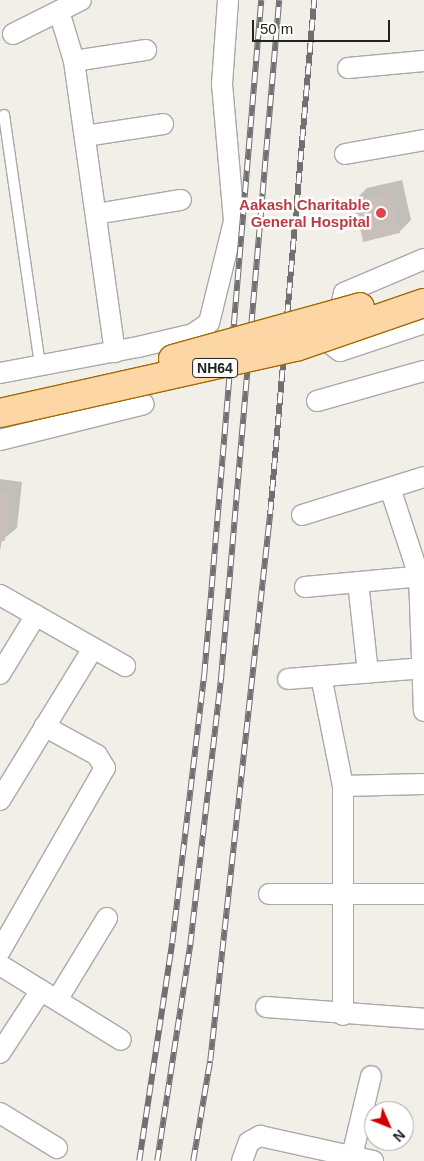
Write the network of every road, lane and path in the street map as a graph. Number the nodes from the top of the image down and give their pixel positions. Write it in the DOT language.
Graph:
graph roads {
  1 [pos="81,0"];
  2 [pos="228,0"];
  3 [pos="58,11"];
  4 [pos="13,34"];
  5 [pos="146,50"];
  6 [pos="74,61"];
  7 [pos="424,61"];
  8 [pos="348,68"];
  9 [pos="4,115"];
  10 [pos="163,124"];
  11 [pos="85,136"];
  12 [pos="424,140"];
  13 [pos="345,154"];
  14 [pos="181,200"];
  15 [pos="96,214"];
  16 [pos="424,260"];
  17 [pos="424,285"];
  18 [pos="424,303"];
  19 [pos="424,322"];
  20 [pos="114,352"];
  21 [pos="40,366"];
  22 [pos="424,371"];
  23 [pos="0,373"];
  24 [pos="0,395"];
  25 [pos="317,401"];
  26 [pos="144,404"];
  27 [pos="0,413"];
  28 [pos="0,440"];
  29 [pos="424,477"];
  30 [pos="390,488"];
  31 [pos="302,515"];
  32 [pos="422,576"];
  33 [pos="358,582"];
  34 [pos="306,587"];
  35 [pos="0,595"];
  36 [pos="36,616"];
  37 [pos="93,648"];
  38 [pos="125,666"];
  39 [pos="423,668"];
  40 [pos="368,672"];
  41 [pos="0,674"];
  42 [pos="321,676"];
  43 [pos="288,679"];
  44 [pos="424,711"];
  45 [pos="44,726"];
  46 [pos="424,784"];
  47 [pos="343,786"];
  48 [pos="3,790"];
  49 [pos="269,894"];
  50 [pos="344,894"];
  51 [pos="424,894"];
  52 [pos="107,918"];
  53 [pos="0,950"];
  54 [pos="0,965"];
  55 [pos="49,995"];
  56 [pos="266,1007"];
  57 [pos="343,1015"];
  58 [pos="424,1019"];
  59 [pos="121,1040"];
  60 [pos="0,1053"];
  61 [pos="371,1076"];
  62 [pos="0,1113"];
  63 [pos="57,1148"];
  64 [pos="341,1157"];
  65 [pos="242,1161"];
  66 [pos="373,1161"];
  1 -- 3 [label="street"];
  2 -- 20 [label="street"];
  3 -- 4 [label="street"];
  3 -- 6 [label="street"];
  5 -- 6 [label="street"];
  6 -- 11 [label="street"];
  7 -- 8 [label="street"];
  9 -- 21 [label="lane"];
  10 -- 11 [label="street"];
  11 -- 15 [label="street"];
  12 -- 13 [label="street"];
  14 -- 15 [label="street"];
  15 -- 20 [label="street"];
  16 -- 19 [label="street"];
  17 -- 24 [label="main road, NH64, bridge"];
  18 -- 27 [label="main road, NH64, bridge"];
  20 -- 21 [label="street"];
  21 -- 23 [label="street"];
  22 -- 25 [label="street"];
  26 -- 28 [label="street"];
  29 -- 30 [label="street"];
  30 -- 31 [label="street"];
  30 -- 32 [label="street"];
  32 -- 33 [label="street"];
  32 -- 39 [label="street"];
  33 -- 34 [label="street"];
  33 -- 40 [label="street"];
  35 -- 36 [label="street"];
  36 -- 37 [label="street"];
  36 -- 41 [label="street"];
  37 -- 38 [label="street"];
  37 -- 45 [label="street"];
  39 -- 40 [label="street"];
  39 -- 44 [label="street"];
  40 -- 42 [label="street"];
  42 -- 43 [label="street"];
  42 -- 47 [label="street"];
  45 -- 48 [label="street"];
  45 -- 53 [label="street"];
  46 -- 47 [label="street"];
  47 -- 50 [label="street"];
  49 -- 50 [label="street"];
  50 -- 51 [label="street"];
  50 -- 57 [label="street"];
  52 -- 55 [label="street"];
  54 -- 55 [label="street"];
  55 -- 59 [label="street"];
  55 -- 60 [label="street"];
  56 -- 57 [label="street"];
  57 -- 58 [label="street"];
  61 -- 64 [label="street"];
  62 -- 63 [label="street"];
  64 -- 65 [label="street"];
  64 -- 66 [label="street"];
}
